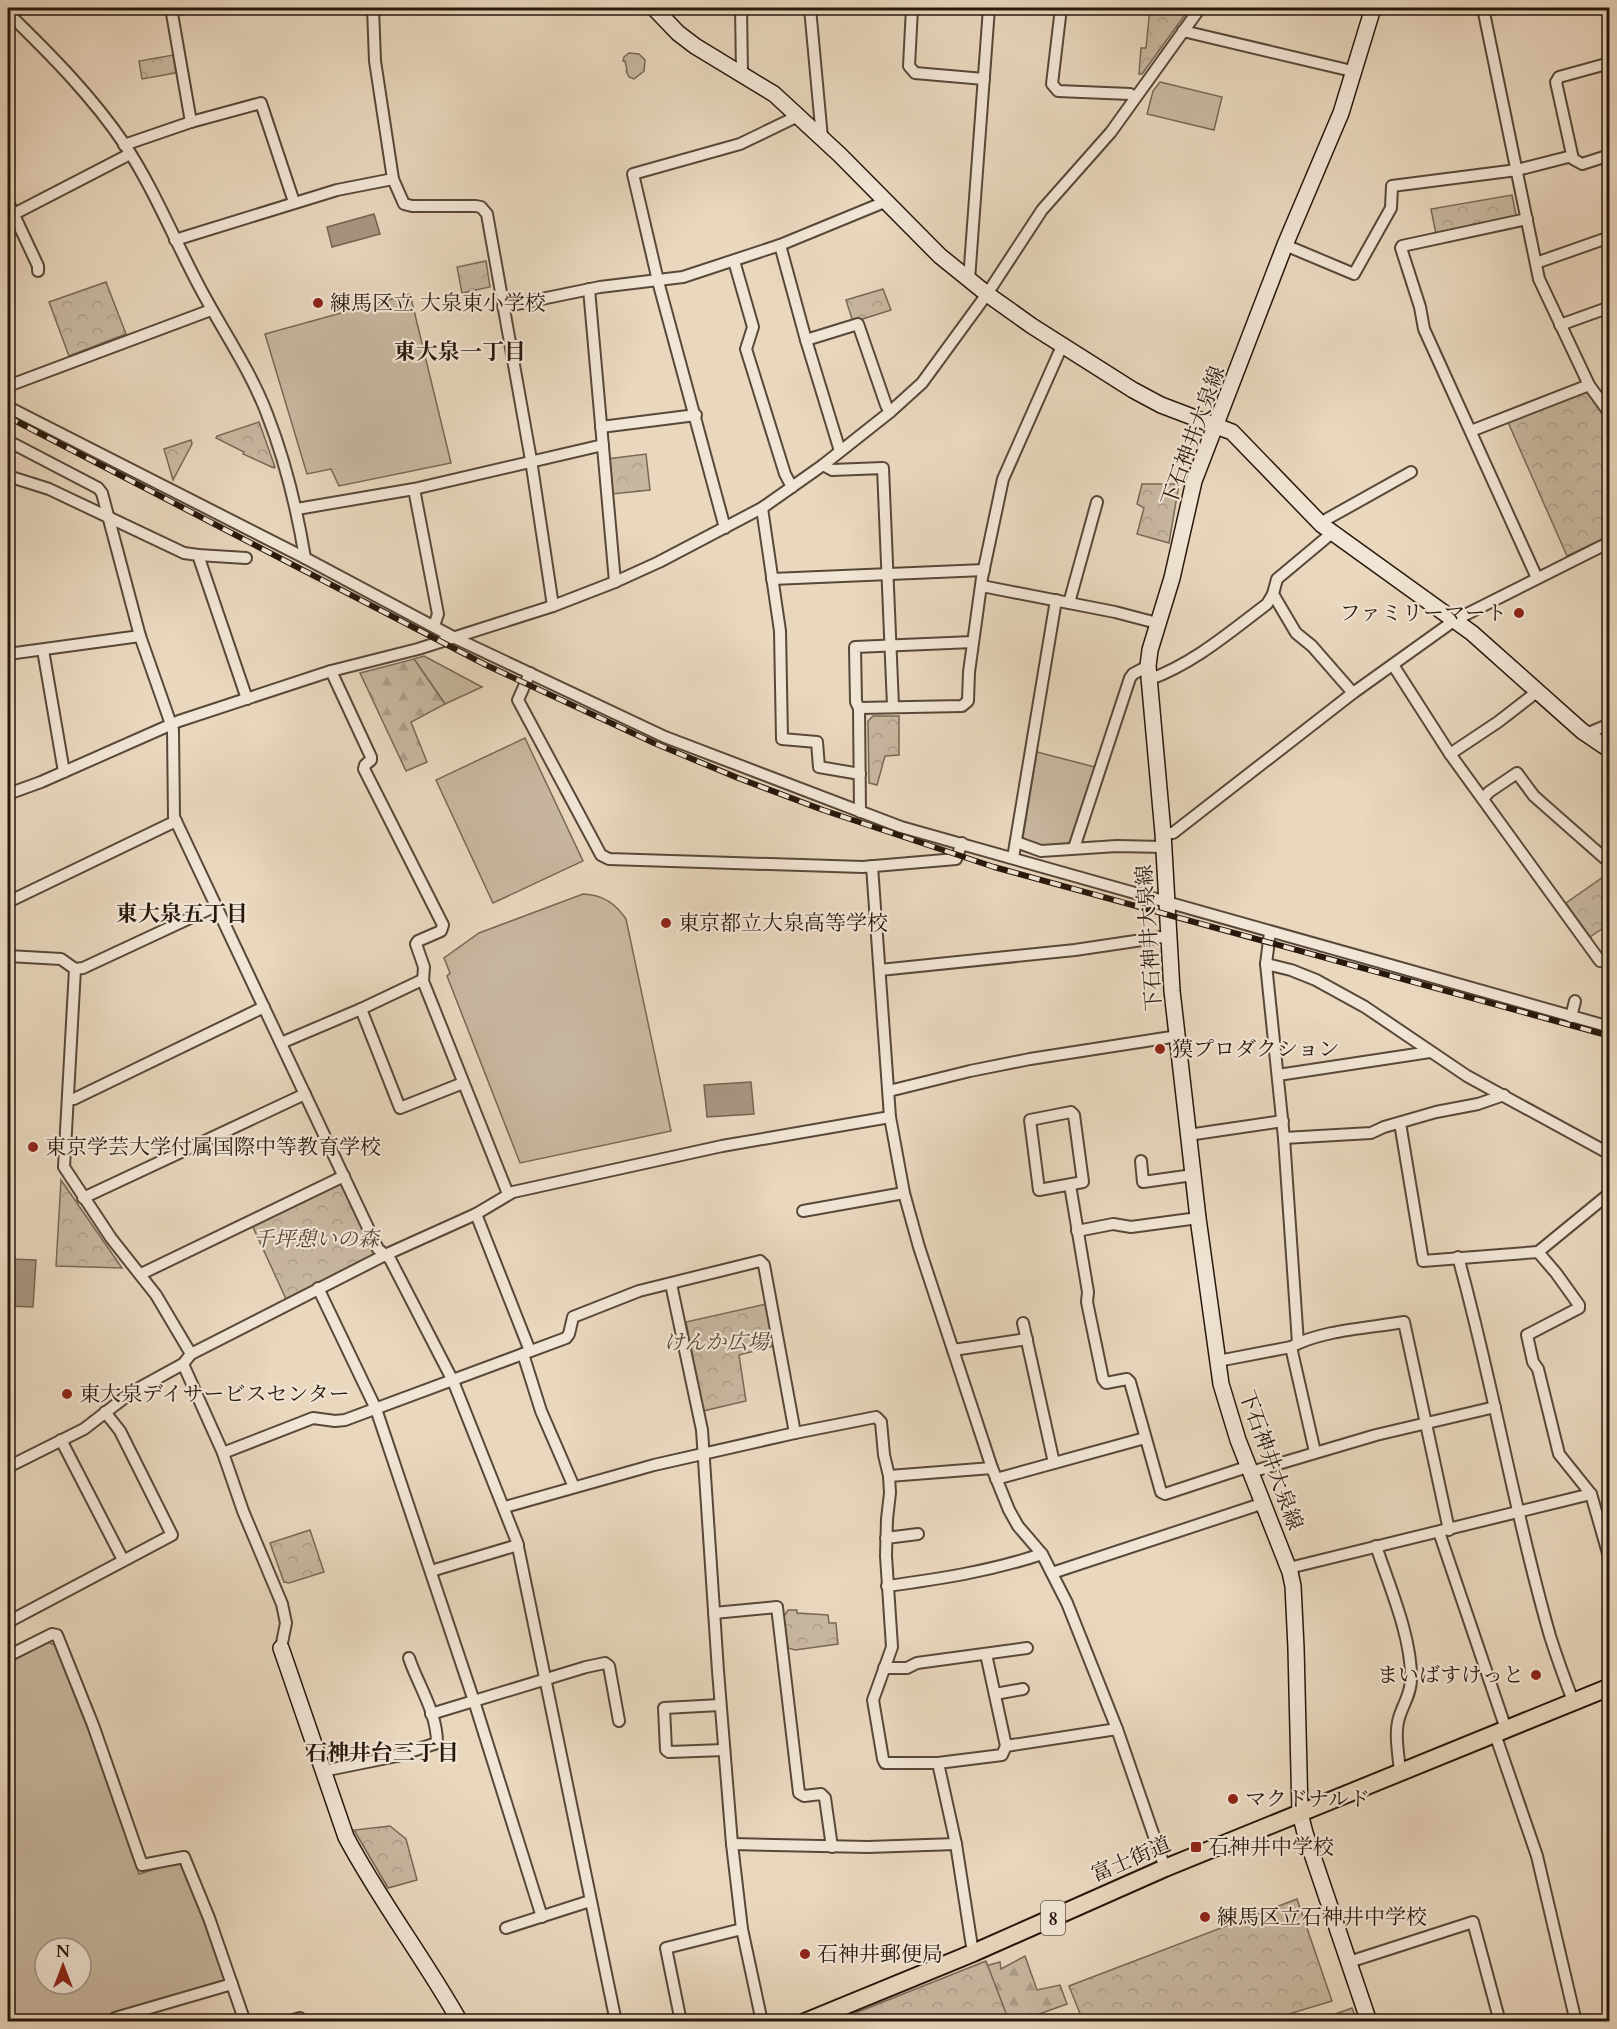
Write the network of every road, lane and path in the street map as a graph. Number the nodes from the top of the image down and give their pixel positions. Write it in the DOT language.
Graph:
graph roads {
  1 [pos="171,8"];
  2 [pos="373,8"];
  3 [pos="654,8"];
  4 [pos="741,8"];
  5 [pos="810,8"];
  6 [pos="912,8"];
  7 [pos="989,8"];
  8 [pos="1061,8"];
  9 [pos="1200,8"];
  10 [pos="1373,8"];
  11 [pos="1483,8"];
  12 [pos="8,13"];
  13 [pos="1183,31"];
  14 [pos="1610,63"];
  15 [pos="1352,72"];
  16 [pos="742,74"];
  17 [pos="984,79"];
  18 [pos="1135,97"];
  19 [pos="798,116"];
  20 [pos="191,122"];
  21 [pos="822,138"];
  22 [pos="127,149"];
  23 [pos="1610,155"];
  24 [pos="1572,156"];
  25 [pos="1517,170"];
  26 [pos="393,179"];
  27 [pos="887,201"];
  28 [pos="8,202"];
  29 [pos="294,202"];
  30 [pos="14,214"];
  31 [pos="1527,219"];
  32 [pos="1610,237"];
  33 [pos="175,240"];
  34 [pos="780,245"];
  35 [pos="1286,245"];
  36 [pos="734,261"];
  37 [pos="1536,263"];
  38 [pos="38,271"];
  39 [pos="658,280"];
  40 [pos="969,280"];
  41 [pos="589,289"];
  42 [pos="987,294"];
  43 [pos="503,307"];
  44 [pos="1610,307"];
  45 [pos="212,310"];
  46 [pos="1560,325"];
  47 [pos="806,340"];
  48 [pos="1062,346"];
  49 [pos="1589,385"];
  50 [pos="8,386"];
  51 [pos="8,407"];
  52 [pos="891,412"];
  53 [pos="1610,414"];
  54 [pos="696,416"];
  55 [pos="601,427"];
  56 [pos="1216,427"];
  57 [pos="1471,431"];
  58 [pos="8,441"];
  59 [pos="603,445"];
  60 [pos="840,451"];
  61 [pos="531,460"];
  62 [pos="823,465"];
  63 [pos="1411,472"];
  64 [pos="8,476"];
  65 [pos="792,487"];
  66 [pos="414,489"];
  67 [pos="1097,502"];
  68 [pos="762,508"];
  69 [pos="297,509"];
  70 [pos="108,518"];
  71 [pos="725,528"];
  72 [pos="1327,529"];
  73 [pos="1610,542"];
  74 [pos="198,555"];
  75 [pos="246,558"];
  76 [pos="305,558"];
  77 [pos="984,570"];
  78 [pos="887,573"];
  79 [pos="1537,578"];
  80 [pos="772,579"];
  81 [pos="615,582"];
  82 [pos="982,586"];
  83 [pos="1273,594"];
  84 [pos="1056,600"];
  85 [pos="1069,603"];
  86 [pos="553,606"];
  87 [pos="1455,620"];
  88 [pos="1157,623"];
  89 [pos="434,626"];
  90 [pos="140,636"];
  91 [pos="453,637"];
  92 [pos="973,642"];
  93 [pos="890,645"];
  94 [pos="43,650"];
  95 [pos="8,654"];
  96 [pos="1393,665"];
  97 [pos="331,671"];
  98 [pos="530,673"];
  99 [pos="1148,673"];
  100 [pos="1538,690"];
  101 [pos="1353,693"];
  102 [pos="248,699"];
  103 [pos="893,706"];
  104 [pos="859,708"];
  105 [pos="171,724"];
  106 [pos="1610,724"];
  107 [pos="1586,734"];
  108 [pos="1610,750"];
  109 [pos="1450,754"];
  110 [pos="64,772"];
  111 [pos="860,774"];
  112 [pos="8,794"];
  113 [pos="1483,799"];
  114 [pos="860,812"];
  115 [pos="176,822"];
  116 [pos="1163,840"];
  117 [pos="1016,842"];
  118 [pos="962,843"];
  119 [pos="1074,848"];
  120 [pos="1013,858"];
  121 [pos="1610,863"];
  122 [pos="872,866"];
  123 [pos="8,902"];
  124 [pos="1167,902"];
  125 [pos="216,906"];
  126 [pos="1270,932"];
  127 [pos="1169,936"];
  128 [pos="8,956"];
  129 [pos="1610,956"];
  130 [pos="1266,964"];
  131 [pos="75,969"];
  132 [pos="880,970"];
  133 [pos="423,981"];
  134 [pos="1575,1001"];
  135 [pos="264,1008"];
  136 [pos="361,1009"];
  137 [pos="1571,1017"];
  138 [pos="1610,1027"];
  139 [pos="1178,1036"];
  140 [pos="281,1043"];
  141 [pos="1430,1052"];
  142 [pos="1278,1075"];
  143 [pos="463,1083"];
  144 [pos="889,1091"];
  145 [pos="305,1094"];
  146 [pos="1504,1095"];
  147 [pos="68,1099"];
  148 [pos="891,1117"];
  149 [pos="1283,1121"];
  150 [pos="1400,1123"];
  151 [pos="1188,1135"];
  152 [pos="1284,1138"];
  153 [pos="1610,1154"];
  154 [pos="1141,1161"];
  155 [pos="1193,1175"];
  156 [pos="344,1176"];
  157 [pos="1070,1185"];
  158 [pos="904,1193"];
  159 [pos="1610,1193"];
  160 [pos="508,1194"];
  161 [pos="83,1198"];
  162 [pos="803,1211"];
  163 [pos="476,1214"];
  164 [pos="1198,1218"];
  165 [pos="1077,1231"];
  166 [pos="1538,1252"];
  167 [pos="385,1255"];
  168 [pos="1458,1257"];
  169 [pos="141,1274"];
  170 [pos="671,1284"];
  171 [pos="318,1288"];
  172 [pos="1023,1323"];
  173 [pos="1027,1339"];
  174 [pos="1294,1345"];
  175 [pos="953,1350"];
  176 [pos="527,1353"];
  177 [pos="190,1354"];
  178 [pos="1218,1361"];
  179 [pos="183,1364"];
  180 [pos="453,1381"];
  181 [pos="1495,1407"];
  182 [pos="376,1410"];
  183 [pos="105,1412"];
  184 [pos="1425,1424"];
  185 [pos="795,1433"];
  186 [pos="1145,1438"];
  187 [pos="61,1440"];
  188 [pos="1315,1452"];
  189 [pos="223,1453"];
  190 [pos="704,1453"];
  191 [pos="1054,1463"];
  192 [pos="8,1467"];
  193 [pos="992,1468"];
  194 [pos="1251,1469"];
  195 [pos="890,1476"];
  196 [pos="996,1479"];
  197 [pos="574,1487"];
  198 [pos="1591,1494"];
  199 [pos="1264,1503"];
  200 [pos="505,1507"];
  201 [pos="1519,1512"];
  202 [pos="1444,1531"];
  203 [pos="918,1534"];
  204 [pos="886,1538"];
  205 [pos="518,1545"];
  206 [pos="1376,1546"];
  207 [pos="1042,1554"];
  208 [pos="123,1560"];
  209 [pos="1610,1560"];
  210 [pos="1288,1568"];
  211 [pos="431,1571"];
  212 [pos="1052,1573"];
  213 [pos="887,1586"];
  214 [pos="714,1613"];
  215 [pos="8,1621"];
  216 [pos="281,1648"];
  217 [pos="1027,1648"];
  218 [pos="986,1654"];
  219 [pos="8,1656"];
  220 [pos="409,1658"];
  221 [pos="884,1668"];
  222 [pos="546,1680"];
  223 [pos="1610,1687"];
  224 [pos="1023,1689"];
  225 [pos="995,1694"];
  226 [pos="474,1701"];
  227 [pos="1573,1701"];
  228 [pos="720,1705"];
  229 [pos="431,1714"];
  230 [pos="619,1721"];
  231 [pos="1117,1729"];
  232 [pos="1501,1732"];
  233 [pos="1006,1746"];
  234 [pos="724,1750"];
  235 [pos="938,1763"];
  236 [pos="323,1771"];
  237 [pos="1400,1773"];
  238 [pos="1300,1813"];
  239 [pos="732,1844"];
  240 [pos="956,1844"];
  241 [pos="832,1846"];
  242 [pos="1165,1868"];
  243 [pos="590,1901"];
  244 [pos="542,1917"];
  245 [pos="506,1928"];
  246 [pos="742,1929"];
  247 [pos="972,1953"];
  248 [pos="1349,1962"];
  249 [pos="232,1984"];
  250 [pos="112,2022"];
  251 [pos="245,2022"];
  252 [pos="288,2022"];
  253 [pos="303,2022"];
  254 [pos="460,2022"];
  255 [pos="616,2022"];
  256 [pos="681,2022"];
  257 [pos="762,2022"];
  258 [pos="805,2022"];
  259 [pos="1369,2022"];
  260 [pos="1500,2022"];
  261 [pos="1576,2022"];
  1 -- 20 [label="street"];
  2 -- 26 [label="street"];
  3 -- 16 [label="main road"];
  4 -- 16 [label="street"];
  5 -- 21 [label="street"];
  6 -- 17 [label="street"];
  7 -- 17 [label="street"];
  8 -- 18 [label="street"];
  9 -- 13 [label="street"];
  10 -- 15 [label="main road, 下石神井大泉線"];
  11 -- 25 [label="street"];
  12 -- 22 [label="street"];
  13 -- 15 [label="street"];
  13 -- 18 [label="street"];
  14 -- 24 [label="street"];
  15 -- 35 [label="main road, 下石神井大泉線"];
  16 -- 19 [label="main road"];
  17 -- 40 [label="street"];
  18 -- 42 [label="street"];
  19 -- 21 [label="main road"];
  19 -- 39 [label="street"];
  20 -- 22 [label="street"];
  20 -- 29 [label="street"];
  21 -- 27 [label="main road"];
  22 -- 30 [label="street"];
  22 -- 33 [label="street"];
  23 -- 24 [label="street"];
  24 -- 25 [label="street"];
  25 -- 31 [label="street"];
  25 -- 35 [label="street"];
  26 -- 29 [label="street"];
  26 -- 43 [label="street"];
  27 -- 34 [label="street"];
  27 -- 40 [label="main road"];
  28 -- 30 [label="street"];
  29 -- 33 [label="street"];
  30 -- 38 [label="street"];
  31 -- 37 [label="street"];
  31 -- 57 [label="street"];
  32 -- 37 [label="street"];
  33 -- 45 [label="street"];
  34 -- 36 [label="street"];
  34 -- 47 [label="street"];
  35 -- 56 [label="main road, 下石神井大泉線"];
  36 -- 39 [label="street"];
  36 -- 65 [label="street"];
  37 -- 46 [label="street"];
  39 -- 41 [label="street"];
  39 -- 54 [label="street"];
  40 -- 42 [label="main road"];
  41 -- 43 [label="street"];
  41 -- 55 [label="street"];
  42 -- 48 [label="main road"];
  42 -- 52 [label="street"];
  43 -- 61 [label="street"];
  44 -- 46 [label="street"];
  45 -- 50 [label="street"];
  45 -- 69 [label="street"];
  46 -- 49 [label="street"];
  47 -- 52 [label="street"];
  47 -- 60 [label="street"];
  48 -- 56 [label="main road"];
  48 -- 77 [label="street"];
  49 -- 53 [label="street"];
  49 -- 57 [label="street"];
  51 -- 76 [label="street"];
  52 -- 60 [label="street"];
  54 -- 55 [label="street"];
  54 -- 71 [label="street"];
  55 -- 59 [label="street"];
  56 -- 72 [label="main road"];
  56 -- 88 [label="main road, 下石神井大泉線"];
  57 -- 79 [label="street"];
  58 -- 70 [label="street"];
  59 -- 61 [label="street"];
  59 -- 81 [label="street"];
  60 -- 62 [label="street"];
  61 -- 66 [label="street"];
  61 -- 86 [label="street"];
  62 -- 65 [label="street"];
  62 -- 78 [label="street"];
  63 -- 72 [label="street"];
  64 -- 70 [label="street"];
  65 -- 68 [label="street"];
  66 -- 69 [label="street"];
  66 -- 89 [label="street"];
  67 -- 85 [label="street"];
  68 -- 71 [label="street"];
  68 -- 80 [label="street"];
  69 -- 76 [label="street"];
  70 -- 74 [label="street"];
  70 -- 90 [label="street"];
  71 -- 81 [label="street"];
  72 -- 83 [label="street"];
  72 -- 87 [label="main road"];
  73 -- 79 [label="street"];
  74 -- 75 [label="street"];
  74 -- 102 [label="street"];
  76 -- 89 [label="street"];
  77 -- 78 [label="street"];
  77 -- 82 [label="street"];
  78 -- 80 [label="street"];
  78 -- 93 [label="street"];
  79 -- 87 [label="street"];
  80 -- 111 [label="street"];
  81 -- 86 [label="street"];
  82 -- 84 [label="street"];
  82 -- 92 [label="street"];
  83 -- 99 [label="street"];
  83 -- 101 [label="street"];
  84 -- 85 [label="street"];
  84 -- 117 [label="street"];
  85 -- 88 [label="street"];
  86 -- 91 [label="street"];
  87 -- 96 [label="street"];
  87 -- 100 [label="main road"];
  88 -- 99 [label="main road, 下石神井大泉線"];
  89 -- 91 [label="street"];
  90 -- 94 [label="street"];
  90 -- 105 [label="street"];
  91 -- 97 [label="street"];
  91 -- 98 [label="street"];
  92 -- 93 [label="street"];
  92 -- 103 [label="street"];
  93 -- 103 [label="street"];
  93 -- 104 [label="street"];
  94 -- 95 [label="street"];
  94 -- 110 [label="street"];
  96 -- 101 [label="street"];
  96 -- 109 [label="street"];
  97 -- 102 [label="street"];
  97 -- 133 [label="street"];
  98 -- 114 [label="street"];
  98 -- 122 [label="street"];
  99 -- 116 [label="main road, 下石神井大泉線"];
  99 -- 119 [label="street"];
  100 -- 107 [label="main road"];
  100 -- 109 [label="street"];
  101 -- 116 [label="street"];
  102 -- 105 [label="street"];
  103 -- 104 [label="street"];
  104 -- 111 [label="street"];
  105 -- 110 [label="street"];
  105 -- 115 [label="street"];
  106 -- 107 [label="street"];
  107 -- 108 [label="main road"];
  109 -- 113 [label="street"];
  110 -- 112 [label="street"];
  111 -- 114 [label="street"];
  113 -- 121 [label="street"];
  113 -- 129 [label="street"];
  114 -- 118 [label="street"];
  115 -- 123 [label="street"];
  115 -- 125 [label="street"];
  116 -- 119 [label="street"];
  116 -- 124 [label="main road, 下石神井大泉線"];
  117 -- 119 [label="street"];
  117 -- 120 [label="street"];
  118 -- 120 [label="street"];
  118 -- 122 [label="street"];
  120 -- 124 [label="street"];
  122 -- 132 [label="street"];
  124 -- 126 [label="street"];
  124 -- 127 [label="main road, 下石神井大泉線"];
  125 -- 131 [label="street"];
  125 -- 135 [label="street"];
  126 -- 130 [label="street"];
  126 -- 137 [label="street"];
  127 -- 132 [label="street"];
  127 -- 139 [label="main road, 下石神井大泉線"];
  128 -- 131 [label="street"];
  130 -- 141 [label="street"];
  130 -- 142 [label="street"];
  131 -- 147 [label="street"];
  132 -- 144 [label="street"];
  133 -- 136 [label="street"];
  133 -- 143 [label="street"];
  134 -- 137 [label="street"];
  135 -- 140 [label="street"];
  135 -- 147 [label="street"];
  136 -- 140 [label="street"];
  136 -- 143 [label="street"];
  137 -- 138 [label="street"];
  139 -- 144 [label="street"];
  139 -- 151 [label="main road, 下石神井大泉線"];
  140 -- 145 [label="street"];
  141 -- 142 [label="street"];
  141 -- 146 [label="street"];
  142 -- 149 [label="street"];
  143 -- 160 [label="street"];
  144 -- 148 [label="street"];
  145 -- 156 [label="street"];
  145 -- 161 [label="street"];
  146 -- 150 [label="street"];
  146 -- 153 [label="street"];
  147 -- 161 [label="street"];
  148 -- 158 [label="street"];
  148 -- 160 [label="street"];
  149 -- 151 [label="street"];
  149 -- 152 [label="street"];
  150 -- 152 [label="street"];
  150 -- 168 [label="street"];
  151 -- 155 [label="main road, 下石神井大泉線"];
  152 -- 174 [label="street"];
  154 -- 155 [label="street"];
  155 -- 164 [label="main road, 下石神井大泉線"];
  156 -- 167 [label="street"];
  156 -- 169 [label="street"];
  157 -- 157 [label="street"];
  157 -- 165 [label="street"];
  158 -- 162 [label="street"];
  158 -- 175 [label="street"];
  159 -- 166 [label="street"];
  160 -- 163 [label="street"];
  161 -- 169 [label="street"];
  163 -- 167 [label="street"];
  163 -- 176 [label="street"];
  164 -- 165 [label="street"];
  164 -- 178 [label="main road, 下石神井大泉線"];
  165 -- 186 [label="street"];
  166 -- 168 [label="street"];
  166 -- 198 [label="street"];
  167 -- 171 [label="street"];
  167 -- 180 [label="street"];
  168 -- 181 [label="street"];
  169 -- 177 [label="street"];
  170 -- 176 [label="street"];
  170 -- 185 [label="street"];
  170 -- 190 [label="street"];
  171 -- 177 [label="street"];
  171 -- 182 [label="street"];
  172 -- 173 [label="street"];
  173 -- 175 [label="street"];
  173 -- 191 [label="street"];
  174 -- 178 [label="street"];
  174 -- 184 [label="street"];
  174 -- 188 [label="street"];
  175 -- 193 [label="street"];
  176 -- 180 [label="street"];
  176 -- 197 [label="street"];
  177 -- 179 [label="street"];
  178 -- 194 [label="main road, 下石神井大泉線"];
  179 -- 183 [label="street"];
  179 -- 189 [label="street"];
  180 -- 182 [label="street"];
  180 -- 200 [label="street"];
  181 -- 184 [label="street"];
  181 -- 201 [label="street"];
  182 -- 189 [label="street"];
  182 -- 211 [label="street"];
  183 -- 187 [label="street"];
  183 -- 208 [label="street"];
  184 -- 188 [label="street"];
  184 -- 202 [label="street"];
  185 -- 190 [label="street"];
  185 -- 195 [label="street"];
  186 -- 191 [label="street"];
  186 -- 194 [label="street"];
  187 -- 192 [label="street"];
  187 -- 208 [label="street"];
  188 -- 194 [label="street"];
  189 -- 216 [label="street"];
  190 -- 197 [label="street"];
  190 -- 214 [label="street"];
  191 -- 196 [label="street"];
  193 -- 195 [label="street"];
  193 -- 196 [label="street"];
  194 -- 199 [label="main road, 下石神井大泉線"];
  195 -- 204 [label="street"];
  196 -- 207 [label="street"];
  197 -- 200 [label="street"];
  198 -- 201 [label="street"];
  198 -- 209 [label="street"];
  199 -- 210 [label="main road, 下石神井大泉線"];
  199 -- 212 [label="street"];
  200 -- 205 [label="street"];
  201 -- 202 [label="street"];
  201 -- 227 [label="street"];
  202 -- 206 [label="street"];
  202 -- 232 [label="street"];
  203 -- 204 [label="street"];
  204 -- 213 [label="street"];
  205 -- 211 [label="street"];
  205 -- 222 [label="street"];
  206 -- 210 [label="street"];
  206 -- 237 [label="street"];
  207 -- 212 [label="street"];
  207 -- 213 [label="street"];
  208 -- 215 [label="street"];
  210 -- 238 [label="main road, 下石神井大泉線"];
  211 -- 226 [label="street"];
  212 -- 231 [label="street"];
  213 -- 221 [label="street"];
  214 -- 228 [label="street"];
  214 -- 241 [label="street"];
  216 -- 236 [label="main road"];
  217 -- 218 [label="street"];
  218 -- 221 [label="street"];
  218 -- 225 [label="street"];
  219 -- 249 [label="street"];
  220 -- 229 [label="street"];
  221 -- 235 [label="street"];
  222 -- 226 [label="street"];
  222 -- 230 [label="street"];
  222 -- 243 [label="street"];
  223 -- 227 [label="main road, 富士街道 / 8"];
  224 -- 225 [label="street"];
  225 -- 233 [label="street"];
  226 -- 229 [label="street"];
  226 -- 244 [label="street"];
  227 -- 232 [label="main road, 富士街道 / 8"];
  228 -- 234 [label="street"];
  228 -- 234 [label="street"];
  229 -- 236 [label="street"];
  231 -- 233 [label="street"];
  231 -- 242 [label="street"];
  232 -- 237 [label="main road, 富士街道 / 8"];
  232 -- 261 [label="street"];
  233 -- 235 [label="street"];
  234 -- 239 [label="street"];
  235 -- 240 [label="street"];
  236 -- 254 [label="main road"];
  237 -- 238 [label="main road, 富士街道 / 8"];
  238 -- 242 [label="main road, 富士街道 / 8"];
  238 -- 248 [label="main road, 下石神井大泉線"];
  239 -- 241 [label="street"];
  239 -- 246 [label="street"];
  240 -- 241 [label="street"];
  240 -- 247 [label="street"];
  242 -- 247 [label="main road, 富士街道 / 8"];
  243 -- 244 [label="street"];
  243 -- 255 [label="street"];
  244 -- 245 [label="street"];
  246 -- 256 [label="street"];
  246 -- 257 [label="street"];
  247 -- 258 [label="main road, 富士街道 / 8"];
  248 -- 259 [label="main road, 下石神井大泉線"];
  248 -- 260 [label="street"];
  249 -- 250 [label="street"];
  249 -- 251 [label="street"];
  252 -- 253 [label="street"];
}
